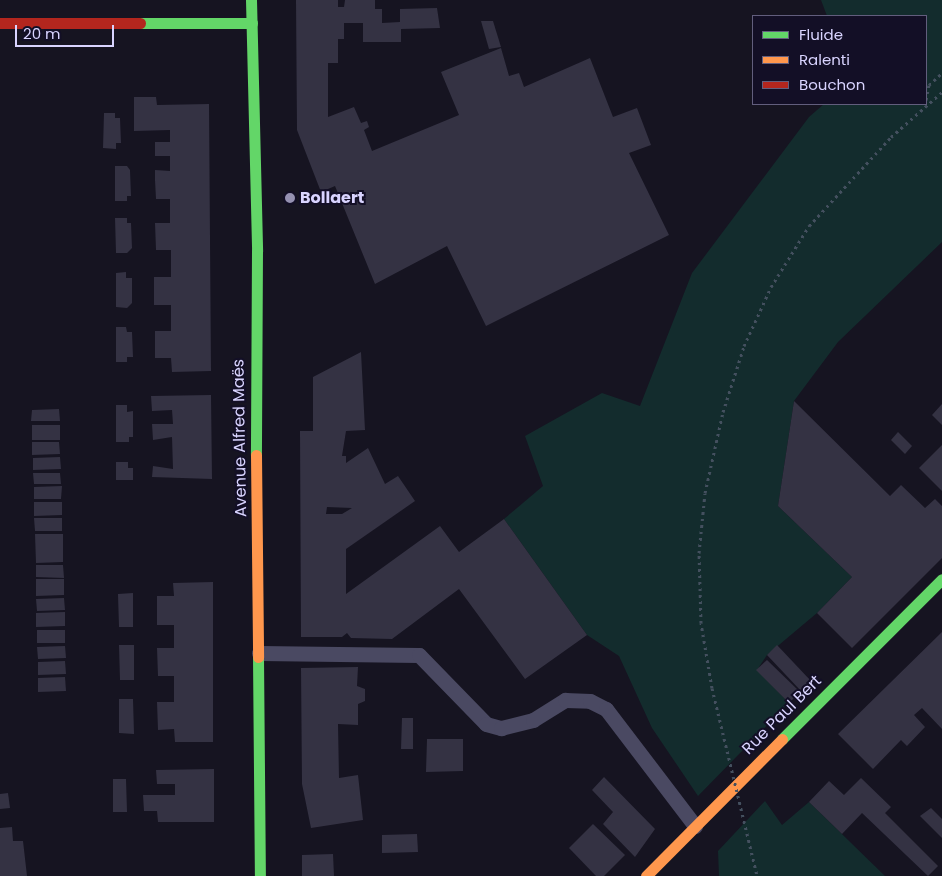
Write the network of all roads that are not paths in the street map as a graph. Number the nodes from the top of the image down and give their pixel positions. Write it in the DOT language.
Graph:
graph roads {
  1 [pos="251,0"];
  2 [pos="252,22"];
  3 [pos="0,23"];
  4 [pos="942,579"];
  5 [pos="259,653"];
  6 [pos="695,826"];
  7 [pos="260,876"];
  8 [pos="646,876"];
  1 -- 2 [label="main road, Avenue Alfred Maës"];
  2 -- 3 [label="main road"];
  2 -- 5 [label="main road, Avenue Alfred Maës"];
  4 -- 6 [label="main road, Rue Paul Bert"];
  5 -- 6 [label="lane"];
  5 -- 7 [label="main road, Avenue Alfred Maës"];
  6 -- 8 [label="main road, Rue Paul Bert"];
}
